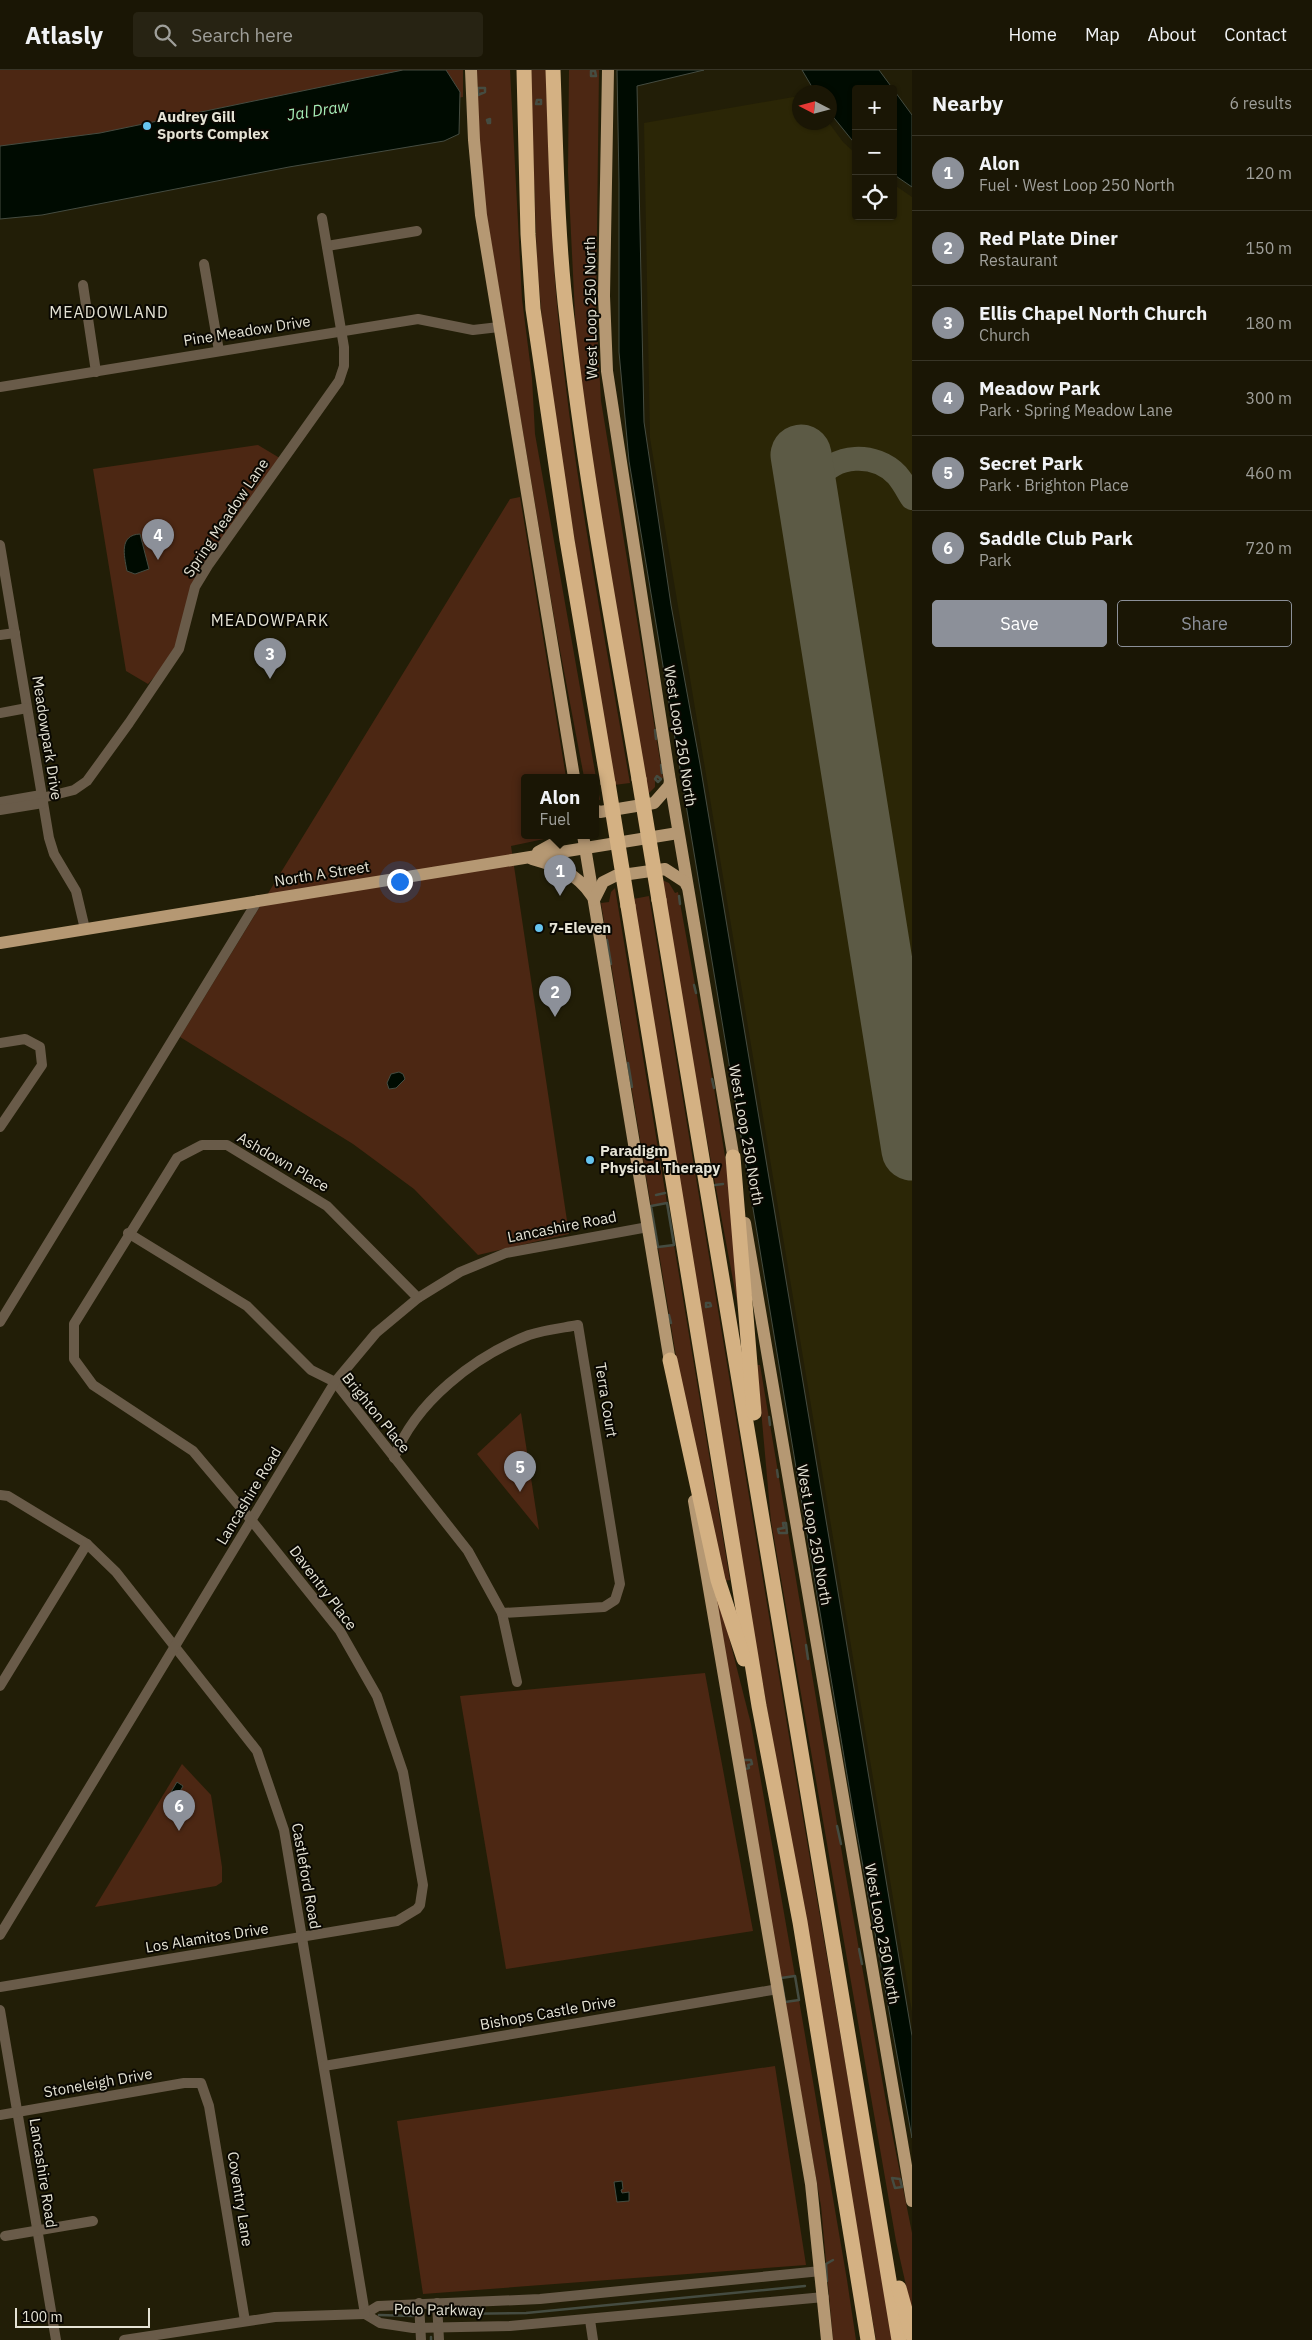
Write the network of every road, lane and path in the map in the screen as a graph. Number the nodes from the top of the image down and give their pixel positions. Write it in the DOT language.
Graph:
graph roads {
  1 [pos="471,70"];
  2 [pos="524,70"];
  3 [pos="553,70"];
  4 [pos="561,70"];
  5 [pos="608,70"];
  6 [pos="556,145"];
  7 [pos="322,218"];
  8 [pos="417,231"];
  9 [pos="328,246"];
  10 [pos="204,264"];
  11 [pos="83,285"];
  12 [pos="499,326"];
  13 [pos="342,330"];
  14 [pos="219,351"];
  15 [pos="96,372"];
  16 [pos="0,387"];
  17 [pos="0,545"];
  18 [pos="0,549"];
  19 [pos="15,633"];
  20 [pos="0,635"];
  21 [pos="27,708"];
  22 [pos="0,713"];
  23 [pos="574,774"];
  24 [pos="670,781"];
  25 [pos="42,799"];
  26 [pos="0,802"];
  27 [pos="0,810"];
  28 [pos="599,812"];
  29 [pos="678,833"];
  30 [pos="559,839"];
  31 [pos="584,841"];
  32 [pos="526,857"];
  33 [pos="687,886"];
  34 [pos="258,900"];
  35 [pos="594,900"];
  36 [pos="84,929"];
  37 [pos="0,943"];
  38 [pos="0,1043"];
  39 [pos="0,1127"];
  40 [pos="733,1157"];
  41 [pos="648,1227"];
  42 [pos="128,1233"];
  43 [pos="418,1298"];
  44 [pos="0,1322"];
  45 [pos="74,1359"];
  46 [pos="670,1360"];
  47 [pos="335,1382"];
  48 [pos="394,1458"];
  49 [pos="0,1495"];
  50 [pos="252,1520"];
  51 [pos="765,1529"];
  52 [pos="86,1544"];
  53 [pos="502,1613"];
  54 [pos="175,1646"];
  55 [pos="517,1682"];
  56 [pos="0,1686"];
  57 [pos="759,1706"];
  58 [pos="416,1910"];
  59 [pos="0,1934"];
  60 [pos="302,1938"];
  61 [pos="0,1987"];
  62 [pos="778,1989"];
  63 [pos="0,2010"];
  64 [pos="324,2066"];
  65 [pos="201,2083"];
  66 [pos="17,2112"];
  67 [pos="0,2115"];
  68 [pos="912,2201"];
  69 [pos="93,2220"];
  70 [pos="37,2230"];
  71 [pos="5,2236"];
  72 [pos="883,2242"];
  73 [pos="822,2271"];
  74 [pos="824,2297"];
  75 [pos="437,2303"];
  76 [pos="419,2304"];
  77 [pos="365,2314"];
  78 [pos="590,2320"];
  79 [pos="245,2321"];
  80 [pos="438,2327"];
  81 [pos="420,2328"];
  82 [pos="912,2335"];
  83 [pos="56,2340"];
  84 [pos="128,2340"];
  85 [pos="421,2340"];
  86 [pos="439,2340"];
  87 [pos="593,2340"];
  88 [pos="827,2340"];
  89 [pos="867,2340"];
  90 [pos="899,2340"];
  1 -- 12 [label="main road"];
  2 -- 57 [label="highway, bridge"];
  3 -- 6 [label="highway"];
  4 -- 6 [label="highway"];
  5 -- 24 [label="main road, West Loop 250 North"];
  6 -- 51 [label="highway, bridge"];
  7 -- 9 [label="street, Spring Meadow Lane"];
  8 -- 9 [label="street"];
  9 -- 13 [label="street, Spring Meadow Lane"];
  10 -- 14 [label="street"];
  11 -- 15 [label="street"];
  12 -- 13 [label="street, Pine Meadow Drive"];
  12 -- 23 [label="main road"];
  13 -- 14 [label="street, Pine Meadow Drive"];
  13 -- 25 [label="street, Spring Meadow Lane"];
  14 -- 15 [label="street, Pine Meadow Drive"];
  15 -- 16 [label="street, Pine Meadow Drive"];
  17 -- 18 [label="street, Meadowpark Drive"];
  18 -- 19 [label="street, Meadowpark Drive"];
  19 -- 20 [label="street"];
  19 -- 21 [label="street, Meadowpark Drive"];
  21 -- 22 [label="street"];
  21 -- 25 [label="street, Meadowpark Drive"];
  24 -- 28 [label="main road"];
  24 -- 29 [label="main road, West Loop 250 North"];
  25 -- 26 [label="street"];
  25 -- 27 [label="street"];
  25 -- 36 [label="street, Meadowpark Drive"];
  29 -- 31 [label="main road, North A Street"];
  29 -- 33 [label="main road, West Loop 250 North"];
  30 -- 32 [label="main road"];
  31 -- 32 [label="main road, North A Street"];
  31 -- 35 [label="main road"];
  32 -- 34 [label="main road, North A Street"];
  32 -- 35 [label="main road"];
  33 -- 35 [label="main road"];
  33 -- 40 [label="main road, West Loop 250 North"];
  34 -- 36 [label="main road, North A Street"];
  34 -- 44 [label="street"];
  35 -- 41 [label="main road"];
  36 -- 37 [label="main road, North A Street"];
  38 -- 39 [label="street"];
  40 -- 51 [label="highway"];
  40 -- 68 [label="main road, West Loop 250 North"];
  41 -- 43 [label="street, Lancashire Road"];
  41 -- 46 [label="main road"];
  42 -- 43 [label="street, Ashdown Place"];
  42 -- 45 [label="street, Ashdown Place"];
  42 -- 47 [label="street, Brighton Place"];
  43 -- 47 [label="street, Lancashire Road"];
  45 -- 50 [label="street, Daventry Place"];
  46 -- 57 [label="highway"];
  46 -- 62 [label="main road"];
  47 -- 48 [label="street, Brighton Place"];
  47 -- 50 [label="street, Lancashire Road"];
  48 -- 53 [label="street, Brighton Place"];
  48 -- 53 [label="street, Terra Court"];
  49 -- 52 [label="street, Castleford Road"];
  50 -- 54 [label="street, Lancashire Road"];
  50 -- 58 [label="street, Daventry Place"];
  51 -- 72 [label="highway"];
  52 -- 54 [label="street, Castleford Road"];
  52 -- 56 [label="street"];
  53 -- 55 [label="street, Brighton Place"];
  54 -- 59 [label="street, Lancashire Road"];
  54 -- 60 [label="street, Castleford Road"];
  57 -- 89 [label="highway"];
  58 -- 60 [label="street, Los Alamitos Drive"];
  60 -- 61 [label="street, Los Alamitos Drive"];
  60 -- 64 [label="street, Castleford Road"];
  62 -- 64 [label="street, Bishops Castle Drive"];
  62 -- 73 [label="main road"];
  63 -- 66 [label="street, Lancashire Road"];
  64 -- 77 [label="street, Castleford Road"];
  65 -- 66 [label="street, Stoneleigh Drive"];
  65 -- 79 [label="street, Coventry Lane"];
  66 -- 67 [label="street, Stoneleigh Drive"];
  66 -- 70 [label="street, Lancashire Road"];
  69 -- 70 [label="street"];
  70 -- 71 [label="street"];
  70 -- 83 [label="street, Lancashire Road"];
  72 -- 82 [label="highway"];
  72 -- 90 [label="highway"];
  73 -- 74 [label="main road"];
  73 -- 75 [label="street, Polo Parkway"];
  74 -- 78 [label="street, Polo Parkway"];
  74 -- 88 [label="main road"];
  75 -- 76 [label="street, Polo Parkway"];
  75 -- 80 [label="street"];
  76 -- 77 [label="street, Polo Parkway"];
  76 -- 81 [label="street"];
  77 -- 79 [label="street"];
  77 -- 81 [label="street, Polo Parkway"];
  78 -- 80 [label="street, Polo Parkway"];
  78 -- 87 [label="street"];
  79 -- 84 [label="street"];
  80 -- 81 [label="street, Polo Parkway"];
  80 -- 86 [label="street"];
  81 -- 85 [label="street"];
}
